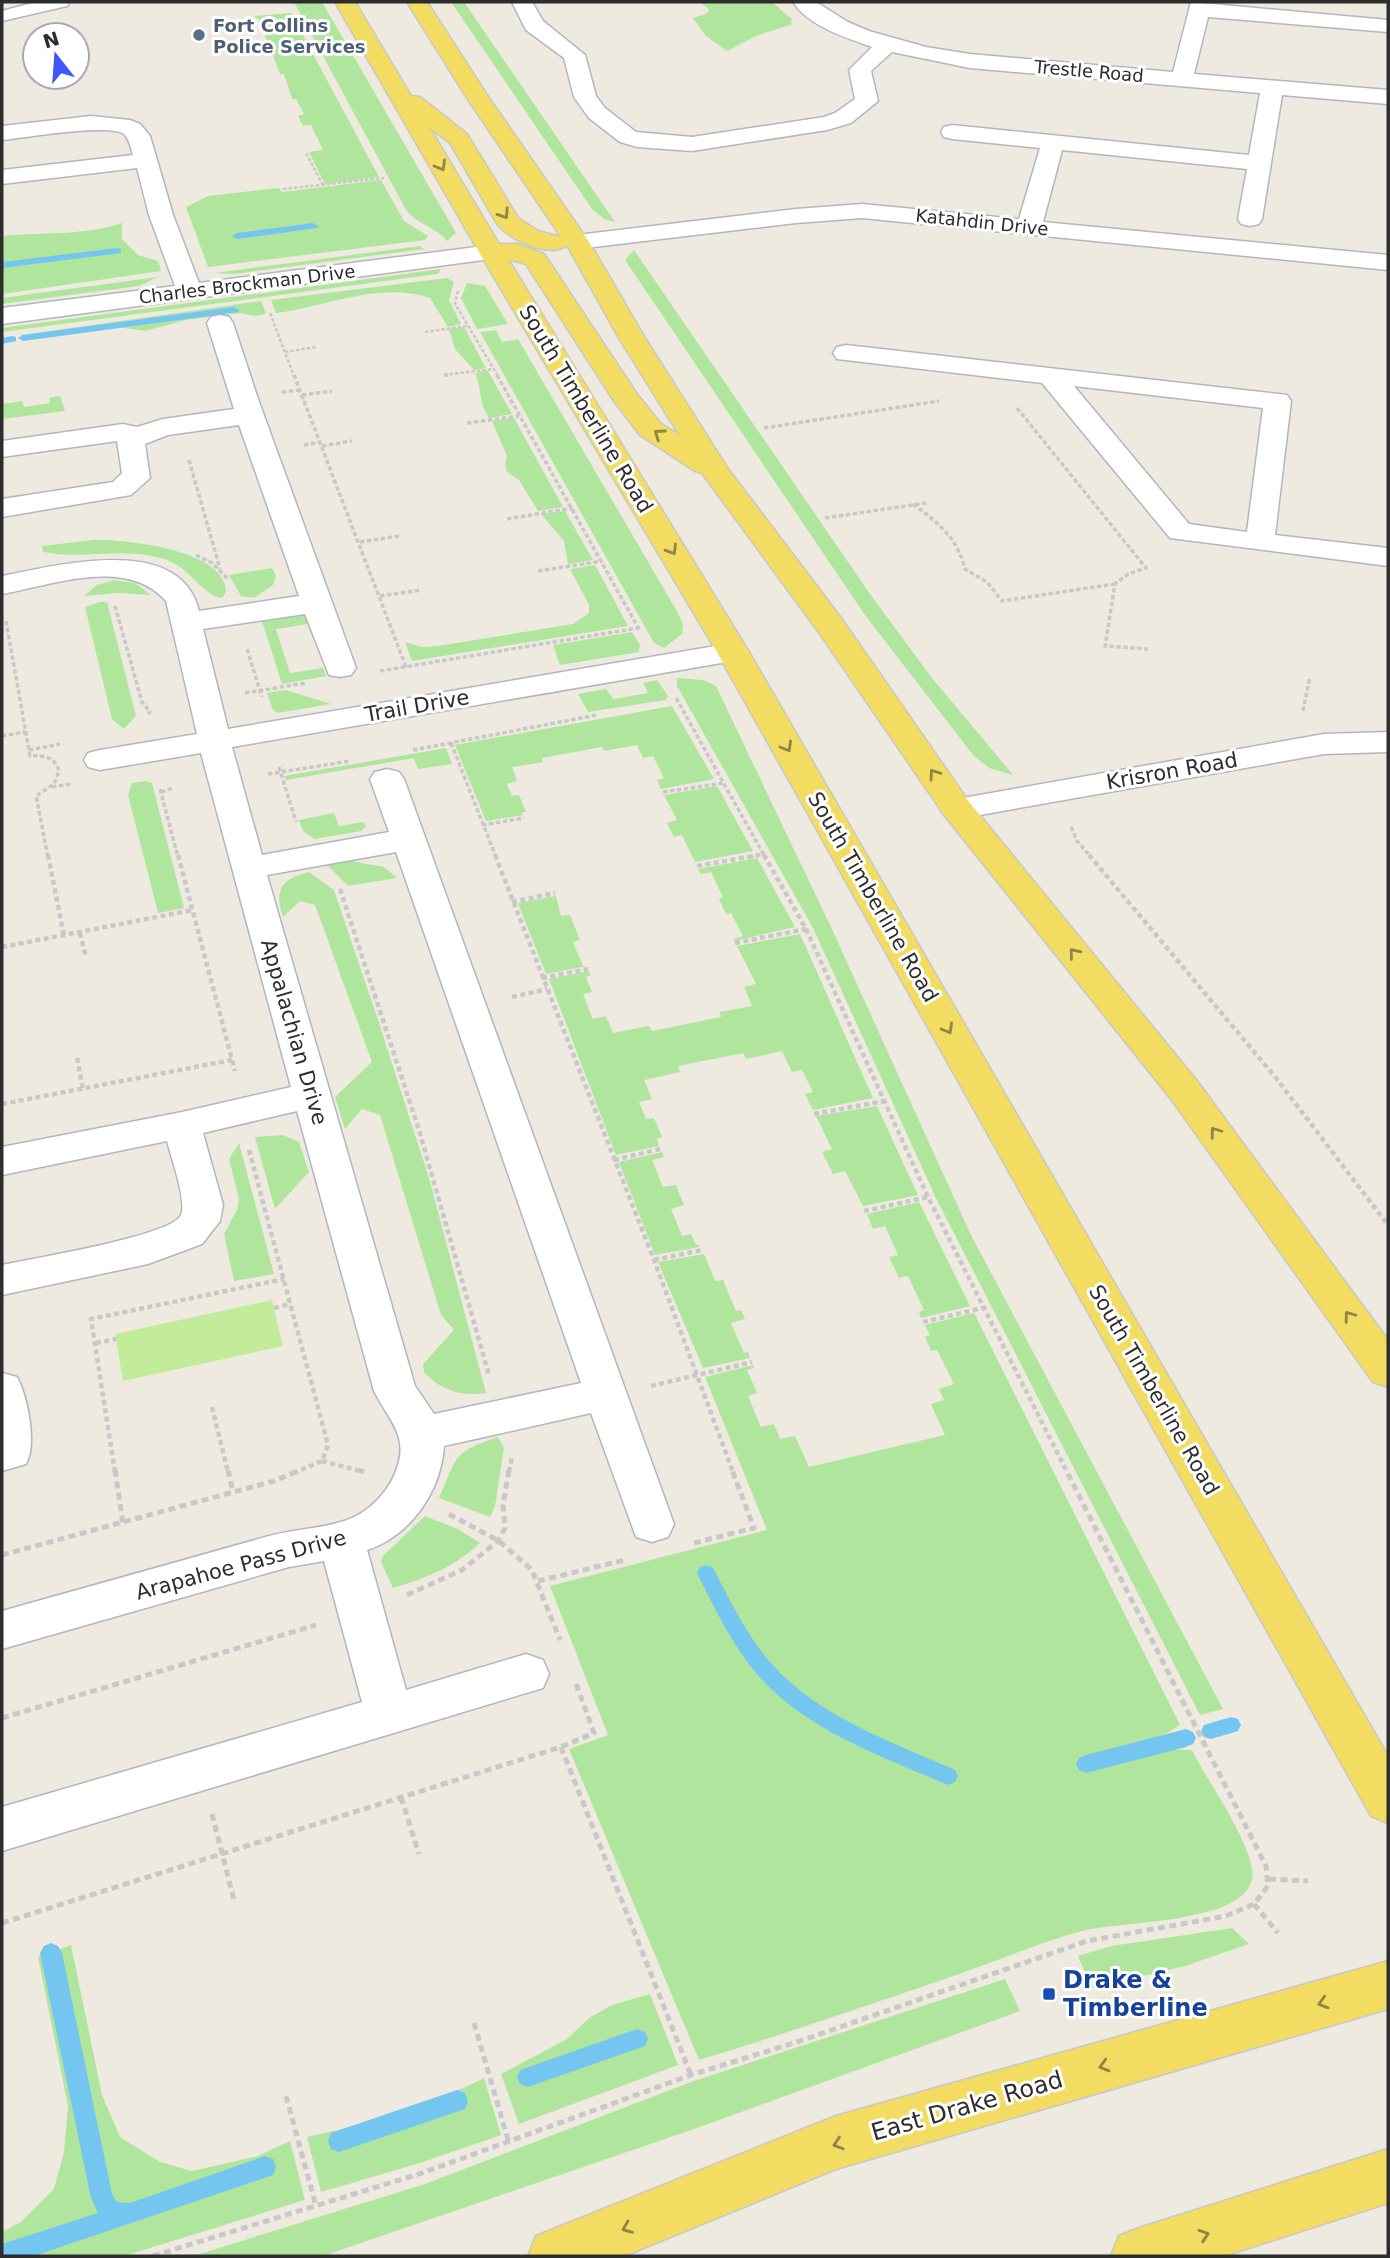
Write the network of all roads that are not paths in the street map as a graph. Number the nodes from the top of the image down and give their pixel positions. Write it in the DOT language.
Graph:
graph roads {
  1 [pos="60,2"];
  2 [pos="345,2"];
  3 [pos="418,2"];
  4 [pos="522,2"];
  5 [pos="803,2"];
  6 [pos="1380,2"];
  7 [pos="1200,6"];
  8 [pos="3,15"];
  9 [pos="1382,26"];
  10 [pos="887,45"];
  11 [pos="1182,78"];
  12 [pos="1272,86"];
  13 [pos="397,91"];
  14 [pos="1388,97"];
  15 [pos="953,132"];
  16 [pos="2,133"];
  17 [pos="1053,142"];
  18 [pos="146,160"];
  19 [pos="1259,163"];
  20 [pos="2,177"];
  21 [pos="1250,219"];
  22 [pos="1029,226"];
  23 [pos="577,242"];
  24 [pos="491,252"];
  25 [pos="1388,262"];
  26 [pos="190,292"];
  27 [pos="2,316"];
  28 [pos="220,323"];
  29 [pos="846,353"];
  30 [pos="1050,375"];
  31 [pos="250,415"];
  32 [pos="139,436"];
  33 [pos="2,449"];
  34 [pos="716,471"];
  35 [pos="2,508"];
  36 [pos="1260,542"];
  37 [pos="1388,557"];
  38 [pos="3,599"];
  39 [pos="316,603"];
  40 [pos="186,622"];
  41 [pos="733,652"];
  42 [pos="340,667"];
  43 [pos="214,742"];
  44 [pos="1388,742"];
  45 [pos="100,760"];
  46 [pos="373,769"];
  47 [pos="957,809"];
  48 [pos="408,839"];
  49 [pos="248,868"];
  50 [pos="311,1095"];
  51 [pos="182,1125"];
  52 [pos="2,1161"];
  53 [pos="2,1280"];
  54 [pos="1388,1371"];
  55 [pos="2,1389"];
  56 [pos="625,1390"];
  57 [pos="421,1434"];
  58 [pos="2,1454"];
  59 [pos="652,1524"];
  60 [pos="341,1539"];
  61 [pos="2,1630"];
  62 [pos="526,1674"];
  63 [pos="389,1715"];
  64 [pos="1388,1801"];
  65 [pos="2,1829"];
  66 [pos="1388,1985"];
  67 [pos="1388,2176"];
  68 [pos="556,2256"];
  69 [pos="1139,2256"];
  1 -- 8 [label="street"];
  2 -- 13 [label="main road, South Timberline Road"];
  3 -- 23 [label="main road"];
  4 -- 10 [label="street"];
  5 -- 10 [label="street, Trestle Road"];
  6 -- 9 [label="street"];
  7 -- 9 [label="street"];
  7 -- 11 [label="street"];
  10 -- 11 [label="street, Trestle Road"];
  11 -- 12 [label="street, Trestle Road"];
  12 -- 14 [label="street, Trestle Road"];
  12 -- 19 [label="street"];
  13 -- 23 [label="main road, one-way"];
  13 -- 24 [label="main road, South Timberline Road, one-way"];
  15 -- 17 [label="street"];
  16 -- 18 [label="street"];
  17 -- 19 [label="street"];
  17 -- 22 [label="street"];
  18 -- 20 [label="street"];
  18 -- 26 [label="street"];
  19 -- 21 [label="street"];
  22 -- 23 [label="street, Katahdin Drive"];
  22 -- 25 [label="street, Katahdin Drive"];
  23 -- 34 [label="main road"];
  24 -- 26 [label="street, Charles Brockman Drive"];
  34 -- 24 [label="main road, one-way"];
  24 -- 41 [label="main road, South Timberline Road, one-way"];
  26 -- 27 [label="street, Charles Brockman Drive"];
  28 -- 31 [label="street"];
  29 -- 30 [label="street"];
  30 -- 36 [label="street"];
  30 -- 36 [label="street"];
  31 -- 32 [label="street"];
  31 -- 39 [label="street"];
  32 -- 33 [label="street"];
  32 -- 35 [label="street"];
  47 -- 34 [label="main road, one-way"];
  36 -- 37 [label="street"];
  38 -- 40 [label="street, Appalachian Drive"];
  39 -- 40 [label="street"];
  39 -- 42 [label="street"];
  40 -- 43 [label="street, Appalachian Drive"];
  41 -- 43 [label="street, Trail Drive"];
  41 -- 64 [label="main road, South Timberline Road, one-way"];
  43 -- 45 [label="street, Trail Drive"];
  43 -- 49 [label="street, Appalachian Drive"];
  44 -- 47 [label="street, Krisron Road"];
  46 -- 48 [label="street"];
  54 -- 47 [label="main road, one-way"];
  48 -- 49 [label="street"];
  48 -- 56 [label="street"];
  49 -- 50 [label="street, Appalachian Drive"];
  50 -- 51 [label="street"];
  50 -- 57 [label="street, Appalachian Drive"];
  51 -- 52 [label="street"];
  51 -- 53 [label="street"];
  55 -- 58 [label="street"];
  56 -- 57 [label="street"];
  56 -- 59 [label="street"];
  57 -- 60 [label="street, Arapahoe Pass Drive"];
  60 -- 61 [label="street, Arapahoe Pass Drive"];
  60 -- 63 [label="street"];
  62 -- 63 [label="street"];
  63 -- 65 [label="street"];
  66 -- 68 [label="main road, East Drake Road, one-way"];
  69 -- 67 [label="main road, one-way"];
}
